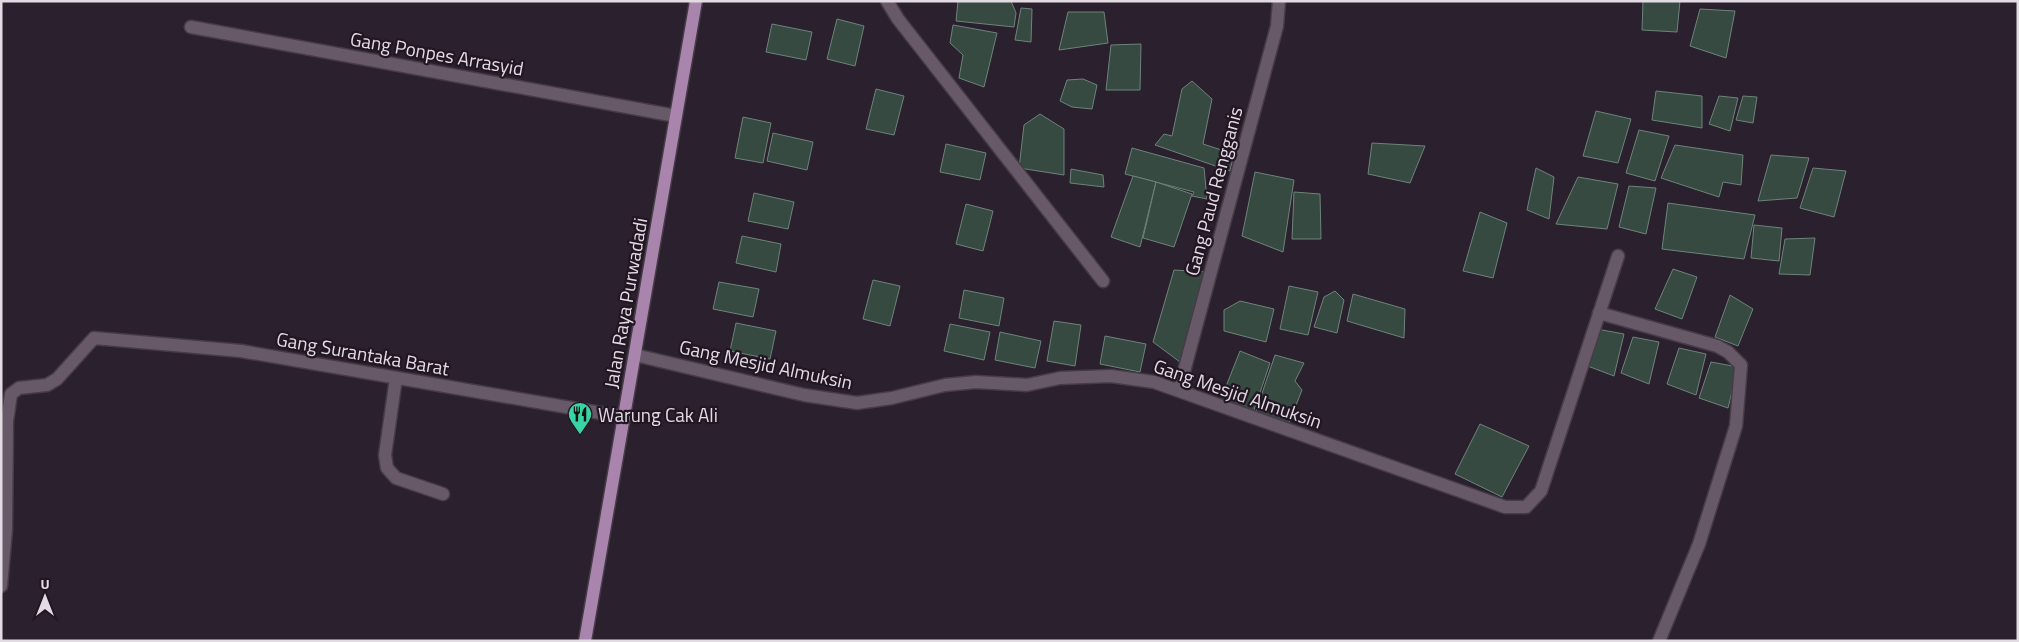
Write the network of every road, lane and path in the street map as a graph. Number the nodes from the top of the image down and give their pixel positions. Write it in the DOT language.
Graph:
graph roads {
  1 [pos="696,1"];
  2 [pos="887,1"];
  3 [pos="1279,1"];
  4 [pos="191,27"];
  5 [pos="676,116"];
  6 [pos="1618,256"];
  7 [pos="1103,280"];
  8 [pos="1599,313"];
  9 [pos="635,355"];
  10 [pos="396,378"];
  11 [pos="1179,390"];
  12 [pos="624,417"];
  13 [pos="443,494"];
  14 [pos="4,528"];
  15 [pos="1,586"];
  16 [pos="585,641"];
  17 [pos="1659,641"];
  1 -- 5 [label="main road, Jalan Raya Purwadadi"];
  2 -- 7 [label="street"];
  3 -- 11 [label="street, Gang Paud Rengganis"];
  4 -- 5 [label="street, Gang Ponpes Arrasyid"];
  5 -- 9 [label="main road, Jalan Raya Purwadadi"];
  6 -- 8 [label="street, Gang Mesjid Almuksin"];
  8 -- 11 [label="street, Gang Mesjid Almuksin"];
  8 -- 17 [label="street"];
  9 -- 11 [label="street, Gang Mesjid Almuksin"];
  9 -- 12 [label="main road, Jalan Raya Purwadadi"];
  10 -- 12 [label="street, Gang Surantaka Barat"];
  10 -- 13 [label="street"];
  10 -- 14 [label="street, Gang Surantaka Barat"];
  12 -- 16 [label="main road, Jalan Raya Purwadadi"];
  14 -- 15 [label="street"];
}
